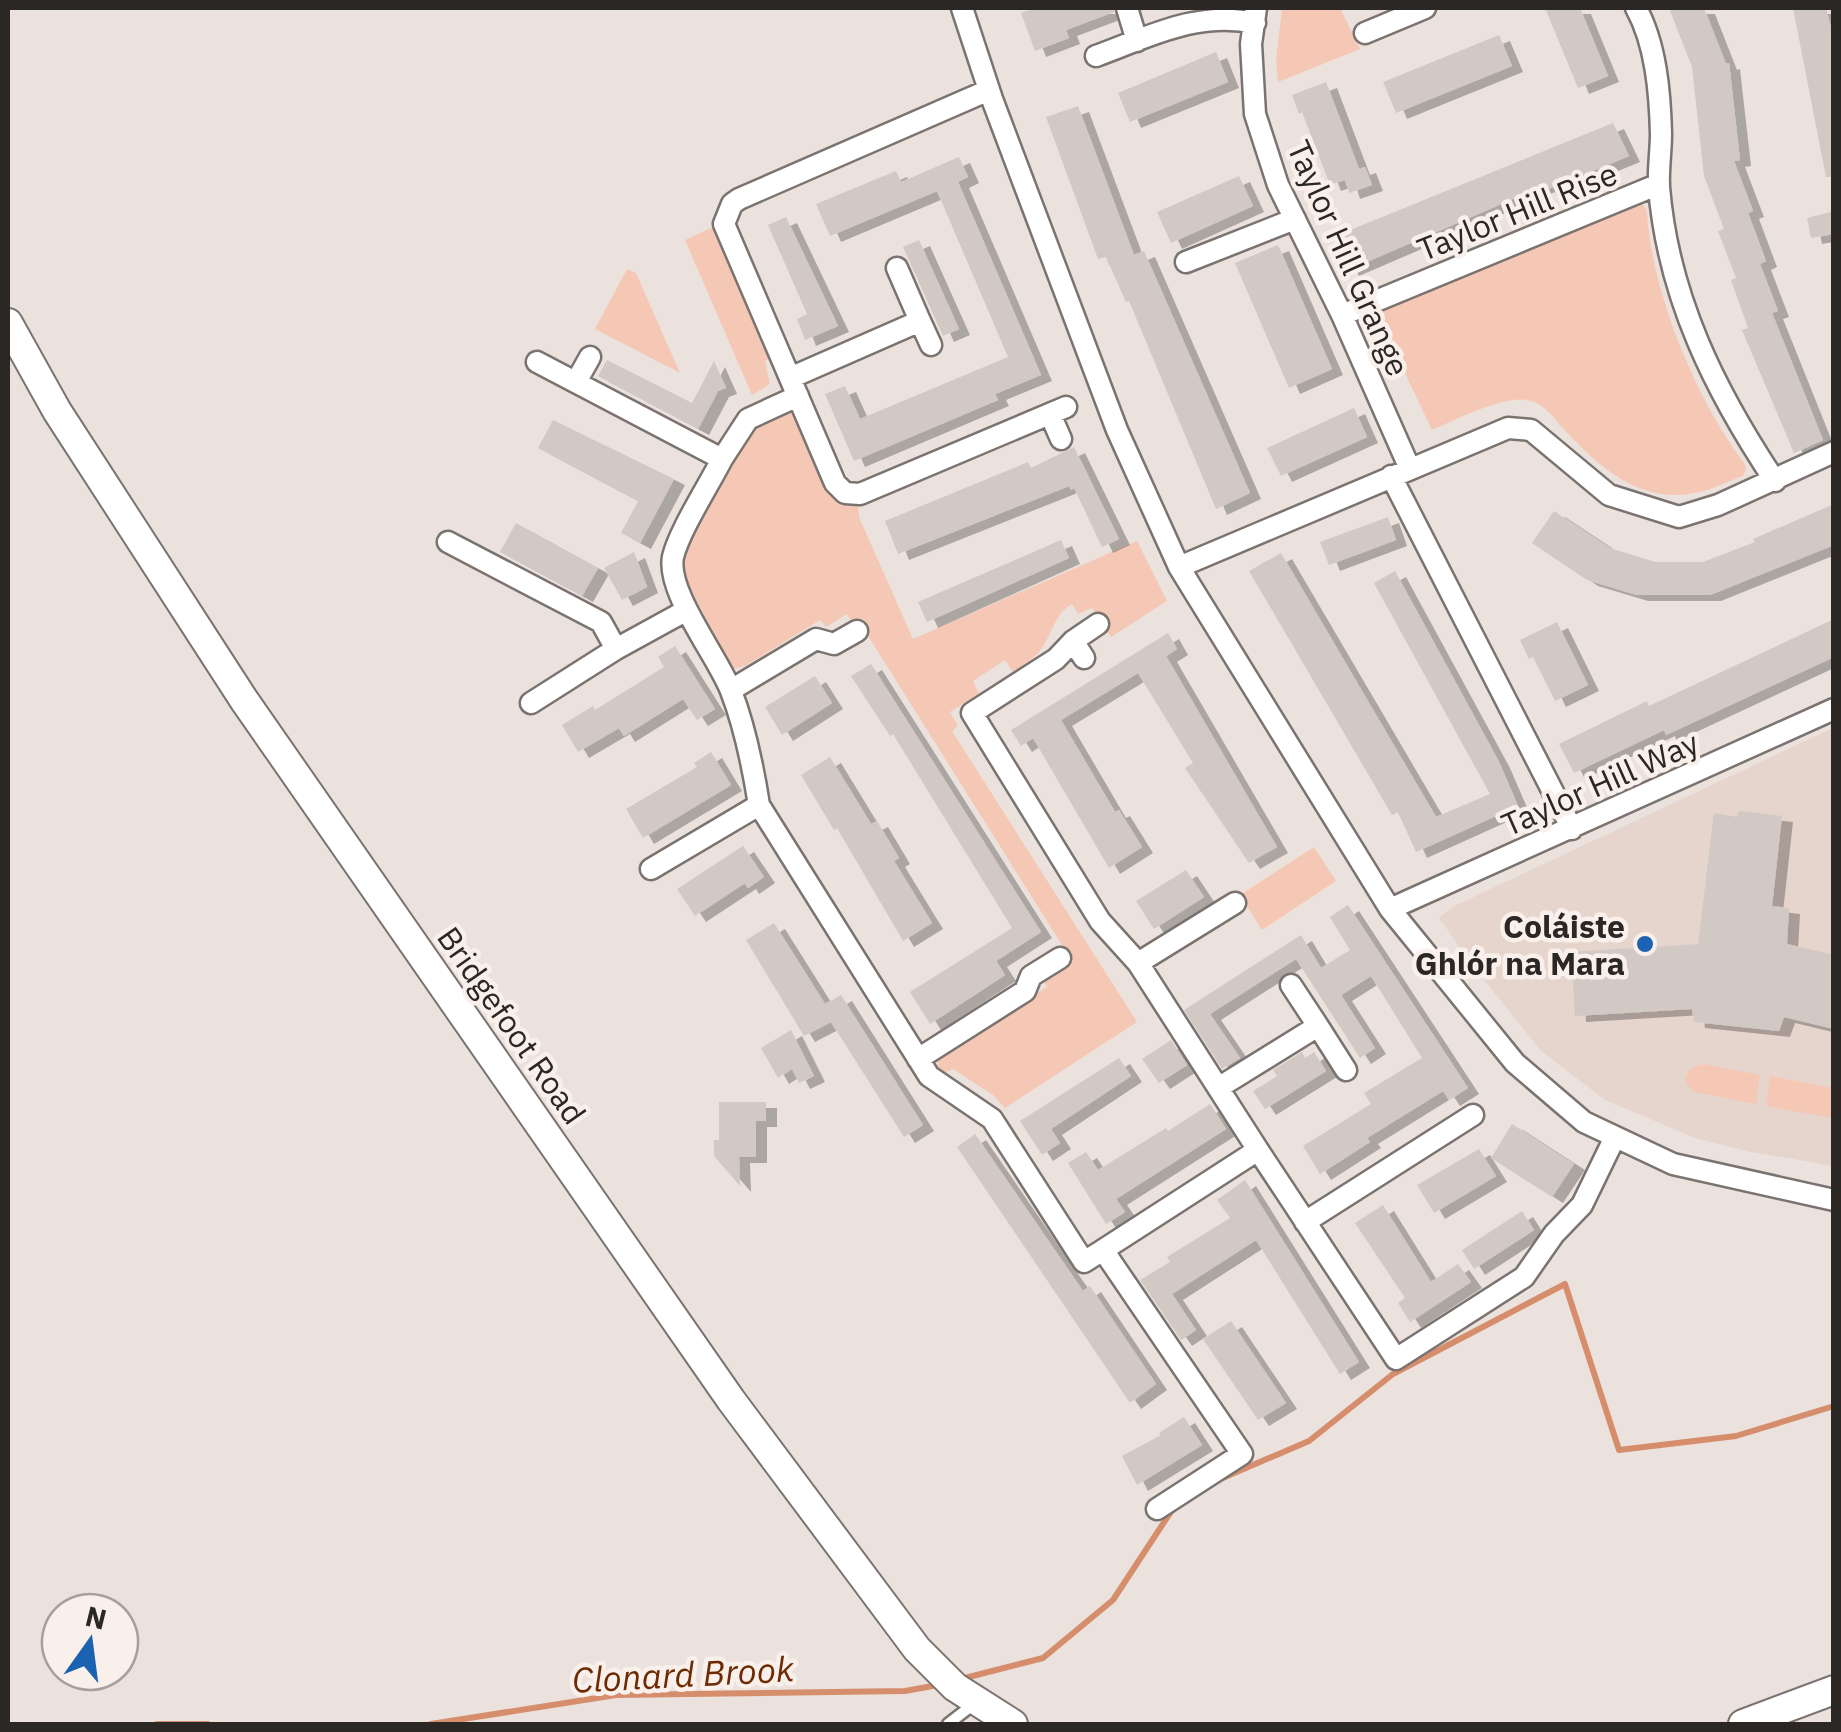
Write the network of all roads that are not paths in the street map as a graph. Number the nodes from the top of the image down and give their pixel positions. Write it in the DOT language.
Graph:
graph roads {
  1 [pos="962,8"];
  2 [pos="1127,8"];
  3 [pos="1636,8"];
  4 [pos="1415,9"];
  5 [pos="1255,15"];
  6 [pos="1365,33"];
  7 [pos="1137,41"];
  8 [pos="1096,56"];
  9 [pos="989,90"];
  10 [pos="1658,184"];
  11 [pos="1295,219"];
  12 [pos="1186,262"];
  13 [pos="897,268"];
  14 [pos="1342,315"];
  15 [pos="920,321"];
  16 [pos="8,322"];
  17 [pos="931,345"];
  18 [pos="590,357"];
  19 [pos="537,362"];
  20 [pos="576,382"];
  21 [pos="794,387"];
  22 [pos="1061,440"];
  23 [pos="1834,452"];
  24 [pos="722,459"];
  25 [pos="1401,472"];
  26 [pos="1775,482"];
  27 [pos="448,542"];
  28 [pos="1179,567"];
  29 [pos="687,610"];
  30 [pos="1098,624"];
  31 [pos="858,632"];
  32 [pos="616,649"];
  33 [pos="731,690"];
  34 [pos="531,703"];
  35 [pos="1834,710"];
  36 [pos="759,805"];
  37 [pos="1572,829"];
  38 [pos="651,869"];
  39 [pos="1235,903"];
  40 [pos="1390,909"];
  41 [pos="1060,958"];
  42 [pos="1138,963"];
  43 [pos="1291,985"];
  44 [pos="1318,1026"];
  45 [pos="918,1059"];
  46 [pos="1346,1070"];
  47 [pos="1218,1088"];
  48 [pos="1473,1114"];
  49 [pos="1615,1137"];
  50 [pos="1258,1150"];
  51 [pos="1834,1200"];
  52 [pos="1305,1222"];
  53 [pos="1103,1250"];
  54 [pos="1158,1509"];
  55 [pos="1834,1690"];
  56 [pos="976,1702"];
  57 [pos="948,1724"];
  58 [pos="1013,1724"];
  59 [pos="1743,1724"];
  1 -- 9 [label="street"];
  2 -- 7 [label="street"];
  3 -- 10 [label="street"];
  4 -- 6 [label="street"];
  5 -- 7 [label="street"];
  5 -- 11 [label="street, Taylor Hill Grange"];
  7 -- 8 [label="street"];
  9 -- 21 [label="street"];
  9 -- 28 [label="street"];
  10 -- 14 [label="street, Taylor Hill Rise"];
  10 -- 26 [label="street"];
  11 -- 12 [label="street"];
  11 -- 14 [label="street, Taylor Hill Grange"];
  13 -- 15 [label="street"];
  14 -- 25 [label="street, Taylor Hill Grange"];
  15 -- 17 [label="street"];
  15 -- 21 [label="street"];
  16 -- 56 [label="street, Bridgefoot Road"];
  18 -- 20 [label="street"];
  19 -- 20 [label="street"];
  20 -- 24 [label="street"];
  21 -- 22 [label="street"];
  21 -- 24 [label="street"];
  23 -- 26 [label="street"];
  24 -- 29 [label="street"];
  25 -- 26 [label="street"];
  25 -- 28 [label="street"];
  25 -- 37 [label="street, Taylor Hill Grange"];
  27 -- 32 [label="street"];
  28 -- 40 [label="street"];
  29 -- 32 [label="street"];
  29 -- 33 [label="street"];
  30 -- 42 [label="street"];
  31 -- 33 [label="street"];
  32 -- 34 [label="street"];
  33 -- 36 [label="street"];
  35 -- 37 [label="street, Taylor Hill Way"];
  36 -- 38 [label="street"];
  36 -- 45 [label="street"];
  37 -- 40 [label="street, Taylor Hill Way"];
  39 -- 42 [label="street"];
  40 -- 49 [label="street"];
  41 -- 45 [label="street"];
  42 -- 47 [label="street"];
  43 -- 44 [label="street"];
  44 -- 46 [label="street"];
  44 -- 47 [label="street"];
  45 -- 53 [label="street"];
  47 -- 50 [label="street"];
  48 -- 52 [label="street"];
  49 -- 51 [label="street"];
  49 -- 52 [label="street"];
  50 -- 52 [label="street"];
  50 -- 53 [label="street"];
  53 -- 54 [label="street"];
  55 -- 59 [label="street"];
  56 -- 57 [label="lane"];
  56 -- 58 [label="street, Bridgefoot Road"];
}
